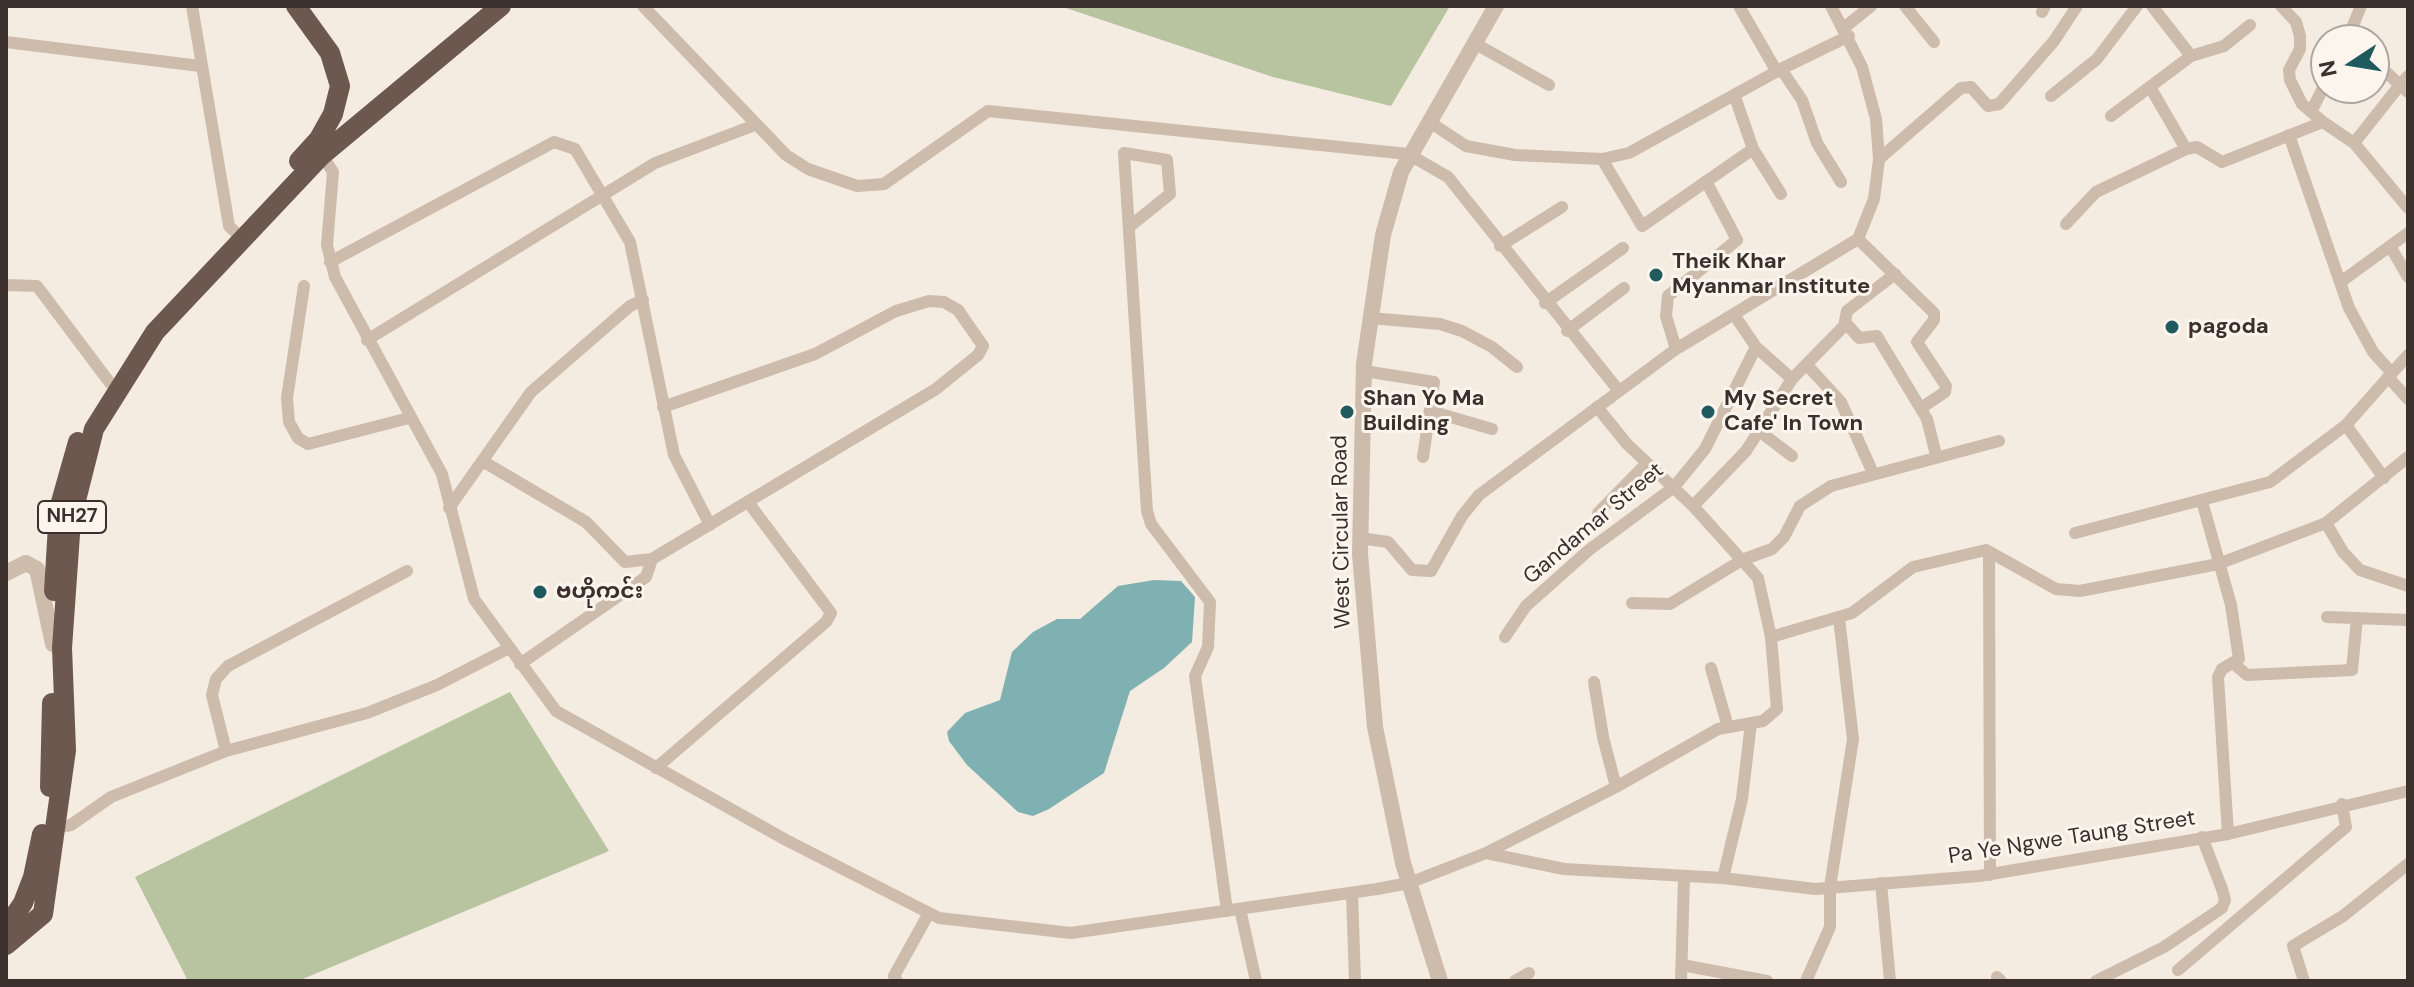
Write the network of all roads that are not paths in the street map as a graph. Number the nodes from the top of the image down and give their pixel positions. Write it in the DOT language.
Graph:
graph roads {
  1 [pos="192,6"];
  2 [pos="296,6"];
  3 [pos="501,6"];
  4 [pos="643,6"];
  5 [pos="1496,6"];
  6 [pos="1739,6"];
  7 [pos="1831,6"];
  8 [pos="1871,6"];
  9 [pos="1905,6"];
  10 [pos="2077,6"];
  11 [pos="2137,6"];
  12 [pos="2152,6"];
  13 [pos="2281,6"];
  14 [pos="2250,25"];
  15 [pos="1847,32"];
  16 [pos="6,42"];
  17 [pos="1934,42"];
  18 [pos="1474,43"];
  19 [pos="2191,56"];
  20 [pos="200,66"];
  21 [pos="1779,70"];
  22 [pos="2405,84"];
  23 [pos="1549,85"];
  24 [pos="340,86"];
  25 [pos="2150,87"];
  26 [pos="2051,96"];
  27 [pos="1735,97"];
  28 [pos="2315,104"];
  29 [pos="378,106"];
  30 [pos="2311,112"];
  31 [pos="2111,116"];
  32 [pos="1428,121"];
  33 [pos="2323,122"];
  34 [pos="755,125"];
  35 [pos="2289,135"];
  36 [pos="2354,143"];
  37 [pos="1753,149"];
  38 [pos="2186,149"];
  39 [pos="1408,154"];
  40 [pos="322,155"];
  41 [pos="1602,159"];
  42 [pos="1879,159"];
  43 [pos="1706,181"];
  44 [pos="1841,182"];
  45 [pos="1781,194"];
  46 [pos="600,195"];
  47 [pos="1562,207"];
  48 [pos="2408,208"];
  49 [pos="2066,224"];
  50 [pos="1129,227"];
  51 [pos="2408,233"];
  52 [pos="229,237"];
  53 [pos="1858,239"];
  54 [pos="1500,246"];
  55 [pos="2390,246"];
  56 [pos="1623,248"];
  57 [pos="330,262"];
  58 [pos="1895,274"];
  59 [pos="2408,277"];
  60 [pos="2342,281"];
  61 [pos="6,285"];
  62 [pos="304,286"];
  63 [pos="1624,288"];
  64 [pos="643,300"];
  65 [pos="1545,303"];
  66 [pos="1735,316"];
  67 [pos="1370,318"];
  68 [pos="1846,323"];
  69 [pos="1567,331"];
  70 [pos="367,340"];
  71 [pos="1756,347"];
  72 [pos="1676,349"];
  73 [pos="2408,355"];
  74 [pos="1807,365"];
  75 [pos="1517,367"];
  76 [pos="1364,371"];
  77 [pos="2390,375"];
  78 [pos="1792,379"];
  79 [pos="110,383"];
  80 [pos="1619,391"];
  81 [pos="2408,399"];
  82 [pos="663,407"];
  83 [pos="1597,407"];
  84 [pos="1921,408"];
  85 [pos="1430,411"];
  86 [pos="409,418"];
  87 [pos="2346,425"];
  88 [pos="1492,429"];
  89 [pos="1759,431"];
  90 [pos="1999,441"];
  91 [pos="1936,455"];
  92 [pos="1792,456"];
  93 [pos="1423,457"];
  94 [pos="2408,457"];
  95 [pos="484,462"];
  96 [pos="1646,464"];
  97 [pos="2397,468"];
  98 [pos="1873,473"];
  99 [pos="2408,477"];
  100 [pos="2384,478"];
  101 [pos="1674,487"];
  102 [pos="2202,501"];
  103 [pos="748,502"];
  104 [pos="1693,506"];
  105 [pos="449,508"];
  106 [pos="1598,513"];
  107 [pos="2326,523"];
  108 [pos="710,525"];
  109 [pos="2075,533"];
  110 [pos="1360,538"];
  111 [pos="1989,553"];
  112 [pos="652,559"];
  113 [pos="1742,560"];
  114 [pos="2218,564"];
  115 [pos="407,571"];
  116 [pos="6,573"];
  117 [pos="2408,586"];
  118 [pos="1632,603"];
  119 [pos="2327,617"];
  120 [pos="1839,618"];
  121 [pos="2357,618"];
  122 [pos="2408,620"];
  123 [pos="1505,637"];
  124 [pos="1771,637"];
  125 [pos="53,644"];
  126 [pos="509,648"];
  127 [pos="520,664"];
  128 [pos="2234,664"];
  129 [pos="1711,668"];
  130 [pos="1594,682"];
  131 [pos="1751,723"];
  132 [pos="1728,727"];
  133 [pos="226,751"];
  134 [pos="656,768"];
  135 [pos="1616,787"];
  136 [pos="2408,791"];
  137 [pos="2342,804"];
  138 [pos="55,828"];
  139 [pos="2228,834"];
  140 [pos="2202,837"];
  141 [pos="1486,853"];
  142 [pos="2406,870"];
  143 [pos="1990,875"];
  144 [pos="1684,878"];
  145 [pos="1723,878"];
  146 [pos="1409,883"];
  147 [pos="1881,883"];
  148 [pos="1830,887"];
  149 [pos="1352,893"];
  150 [pos="1233,910"];
  151 [pos="929,913"];
  152 [pos="6,928"];
  153 [pos="6,945"];
  154 [pos="1682,965"];
  155 [pos="2178,970"];
  156 [pos="1529,973"];
  157 [pos="897,981"];
  158 [pos="1256,981"];
  159 [pos="1355,981"];
  160 [pos="1440,981"];
  161 [pos="1515,981"];
  162 [pos="1681,981"];
  163 [pos="1767,981"];
  164 [pos="1806,981"];
  165 [pos="1890,981"];
  166 [pos="2096,981"];
  167 [pos="2304,981"];
  1 -- 20 [label="street"];
  2 -- 24 [label="highway"];
  3 -- 29 [label="highway, NH27"];
  4 -- 34 [label="street"];
  5 -- 18 [label="street, West Circular Road"];
  6 -- 21 [label="street"];
  7 -- 15 [label="street"];
  8 -- 15 [label="street"];
  9 -- 17 [label="street"];
  10 -- 42 [label="street"];
  11 -- 26 [label="street"];
  12 -- 19 [label="street"];
  13 -- 30 [label="street"];
  14 -- 19 [label="street"];
  15 -- 21 [label="street"];
  15 -- 42 [label="street"];
  16 -- 20 [label="street"];
  18 -- 23 [label="street"];
  18 -- 32 [label="street, West Circular Road"];
  19 -- 25 [label="street"];
  20 -- 52 [label="street"];
  21 -- 27 [label="street"];
  21 -- 44 [label="street"];
  22 -- 36 [label="street"];
  24 -- 29 [label="highway"];
  24 -- 52 [label="highway, NH27"];
  25 -- 31 [label="street"];
  25 -- 38 [label="street"];
  27 -- 37 [label="street"];
  27 -- 41 [label="street"];
  28 -- 30 [label="street"];
  29 -- 40 [label="highway, NH27"];
  30 -- 33 [label="street"];
  32 -- 39 [label="street, West Circular Road"];
  32 -- 41 [label="street"];
  33 -- 35 [label="street"];
  33 -- 36 [label="street"];
  34 -- 39 [label="street"];
  34 -- 46 [label="street"];
  35 -- 38 [label="street"];
  35 -- 60 [label="street"];
  36 -- 48 [label="street"];
  37 -- 43 [label="street"];
  37 -- 45 [label="street"];
  38 -- 49 [label="street"];
  39 -- 54 [label="street"];
  39 -- 67 [label="street, West Circular Road"];
  40 -- 57 [label="street"];
  40 -- 138 [label="highway, NH27"];
  41 -- 43 [label="street"];
  42 -- 53 [label="street"];
  43 -- 72 [label="street"];
  46 -- 57 [label="street"];
  46 -- 64 [label="street"];
  46 -- 70 [label="street"];
  47 -- 54 [label="street"];
  50 -- 50 [label="street"];
  50 -- 150 [label="street"];
  51 -- 55 [label="street"];
  52 -- 79 [label="highway, NH27"];
  53 -- 58 [label="street"];
  53 -- 66 [label="street"];
  54 -- 65 [label="street"];
  55 -- 59 [label="street"];
  55 -- 60 [label="street"];
  56 -- 65 [label="street"];
  57 -- 70 [label="street"];
  58 -- 68 [label="street"];
  58 -- 84 [label="street"];
  60 -- 77 [label="street"];
  61 -- 79 [label="street"];
  62 -- 86 [label="street"];
  63 -- 69 [label="street"];
  64 -- 82 [label="street"];
  64 -- 95 [label="street"];
  65 -- 69 [label="street"];
  66 -- 71 [label="street"];
  66 -- 72 [label="street"];
  67 -- 75 [label="street"];
  67 -- 76 [label="street, West Circular Road"];
  68 -- 74 [label="street"];
  68 -- 84 [label="street"];
  69 -- 80 [label="street"];
  70 -- 86 [label="street"];
  71 -- 78 [label="street"];
  71 -- 101 [label="street, Gandamar Street"];
  72 -- 80 [label="street"];
  73 -- 77 [label="street"];
  74 -- 78 [label="street"];
  74 -- 98 [label="street"];
  76 -- 85 [label="street"];
  76 -- 110 [label="street, West Circular Road"];
  77 -- 81 [label="street"];
  77 -- 87 [label="street"];
  78 -- 89 [label="street"];
  79 -- 125 [label="highway, NH27"];
  80 -- 83 [label="street"];
  82 -- 103 [label="street"];
  82 -- 108 [label="street"];
  83 -- 96 [label="street"];
  83 -- 110 [label="street"];
  84 -- 91 [label="street"];
  85 -- 88 [label="street"];
  85 -- 93 [label="street"];
  86 -- 105 [label="street"];
  87 -- 100 [label="street"];
  87 -- 102 [label="street"];
  89 -- 92 [label="street"];
  89 -- 104 [label="street"];
  90 -- 91 [label="street"];
  91 -- 98 [label="street"];
  94 -- 97 [label="street"];
  95 -- 105 [label="street"];
  95 -- 112 [label="street"];
  96 -- 101 [label="street"];
  96 -- 106 [label="street"];
  97 -- 99 [label="street"];
  97 -- 100 [label="street"];
  98 -- 113 [label="street"];
  100 -- 107 [label="street"];
  101 -- 104 [label="street"];
  101 -- 123 [label="street, Gandamar Street"];
  102 -- 109 [label="street"];
  102 -- 114 [label="street"];
  103 -- 108 [label="street"];
  103 -- 134 [label="street"];
  104 -- 113 [label="street"];
  105 -- 126 [label="street"];
  107 -- 114 [label="street"];
  107 -- 117 [label="street"];
  108 -- 112 [label="street"];
  110 -- 146 [label="street, West Circular Road"];
  111 -- 114 [label="street"];
  111 -- 120 [label="street"];
  111 -- 143 [label="street"];
  112 -- 127 [label="street"];
  113 -- 118 [label="street"];
  113 -- 124 [label="street"];
  114 -- 128 [label="street"];
  115 -- 133 [label="street"];
  116 -- 125 [label="street"];
  119 -- 121 [label="street"];
  120 -- 124 [label="street"];
  120 -- 148 [label="street"];
  121 -- 122 [label="street"];
  121 -- 128 [label="street"];
  124 -- 131 [label="street"];
  125 -- 152 [label="highway, NH27"];
  126 -- 127 [label="street"];
  126 -- 133 [label="street"];
  127 -- 134 [label="street"];
  128 -- 139 [label="street"];
  129 -- 132 [label="street"];
  130 -- 135 [label="street"];
  131 -- 132 [label="street"];
  131 -- 145 [label="street"];
  132 -- 135 [label="street"];
  133 -- 138 [label="street"];
  134 -- 151 [label="street"];
  135 -- 141 [label="street"];
  136 -- 137 [label="street, Pa Ye Ngwe Taung Street"];
  137 -- 139 [label="street, Pa Ye Ngwe Taung Street"];
  137 -- 155 [label="street"];
  138 -- 153 [label="highway, NH27"];
  139 -- 140 [label="street, Pa Ye Ngwe Taung Street"];
  140 -- 143 [label="street, Pa Ye Ngwe Taung Street"];
  140 -- 166 [label="street"];
  141 -- 144 [label="street, Pa Ye Ngwe Taung Street"];
  141 -- 146 [label="street"];
  142 -- 167 [label="street"];
  143 -- 147 [label="street, Pa Ye Ngwe Taung Street"];
  144 -- 145 [label="street, Pa Ye Ngwe Taung Street"];
  144 -- 154 [label="street"];
  145 -- 148 [label="street, Pa Ye Ngwe Taung Street"];
  146 -- 149 [label="street"];
  146 -- 160 [label="street, West Circular Road"];
  147 -- 148 [label="street, Pa Ye Ngwe Taung Street"];
  147 -- 165 [label="street"];
  148 -- 164 [label="street"];
  149 -- 150 [label="street"];
  149 -- 159 [label="street"];
  150 -- 151 [label="street"];
  150 -- 158 [label="street"];
  151 -- 157 [label="street"];
  154 -- 162 [label="street"];
  154 -- 163 [label="street"];
  156 -- 161 [label="street"];
}
